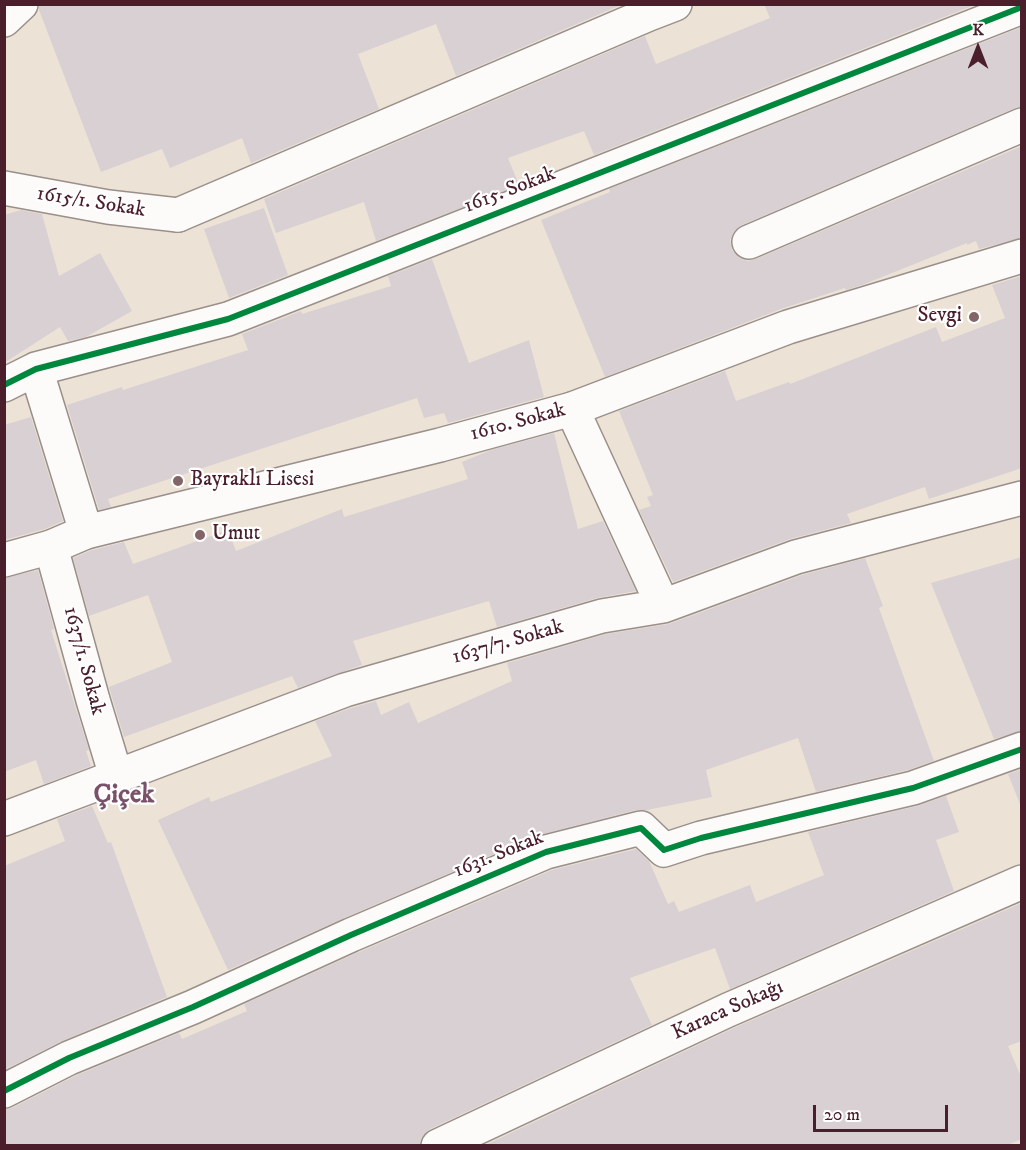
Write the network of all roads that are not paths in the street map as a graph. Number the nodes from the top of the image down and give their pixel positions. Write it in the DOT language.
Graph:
graph roads {
  1 [pos="21,4"];
  2 [pos="1022,7"];
  3 [pos="662,9"];
  4 [pos="4,20"];
  5 [pos="1022,125"];
  6 [pos="4,188"];
  7 [pos="749,242"];
  8 [pos="1022,256"];
  9 [pos="36,369"];
  10 [pos="4,385"];
  11 [pos="572,409"];
  12 [pos="1022,498"];
  13 [pos="86,532"];
  14 [pos="51,547"];
  15 [pos="4,560"];
  16 [pos="663,606"];
  17 [pos="1022,749"];
  18 [pos="116,776"];
  19 [pos="4,819"];
  20 [pos="1022,882"];
  21 [pos="4,1091"];
  22 [pos="438,1146"];
  1 -- 4 [label="street"];
  2 -- 9 [label="street, 1615. Sokak"];
  3 -- 6 [label="street, 1615/1. Sokak"];
  5 -- 7 [label="street"];
  8 -- 11 [label="street, 1610. Sokak"];
  9 -- 10 [label="street, 1615. Sokak"];
  9 -- 13 [label="street"];
  11 -- 13 [label="street, 1610. Sokak"];
  11 -- 16 [label="street"];
  12 -- 16 [label="street, 1637/7. Sokak"];
  13 -- 14 [label="street, 1610. Sokak"];
  14 -- 15 [label="street, 1610. Sokak"];
  14 -- 18 [label="street, 1637/1. Sokak"];
  16 -- 18 [label="street, 1637/7. Sokak"];
  17 -- 21 [label="street, 1631. Sokak"];
  18 -- 19 [label="street, 1637/7. Sokak"];
  20 -- 22 [label="street, Karaca Sokağı"];
}
